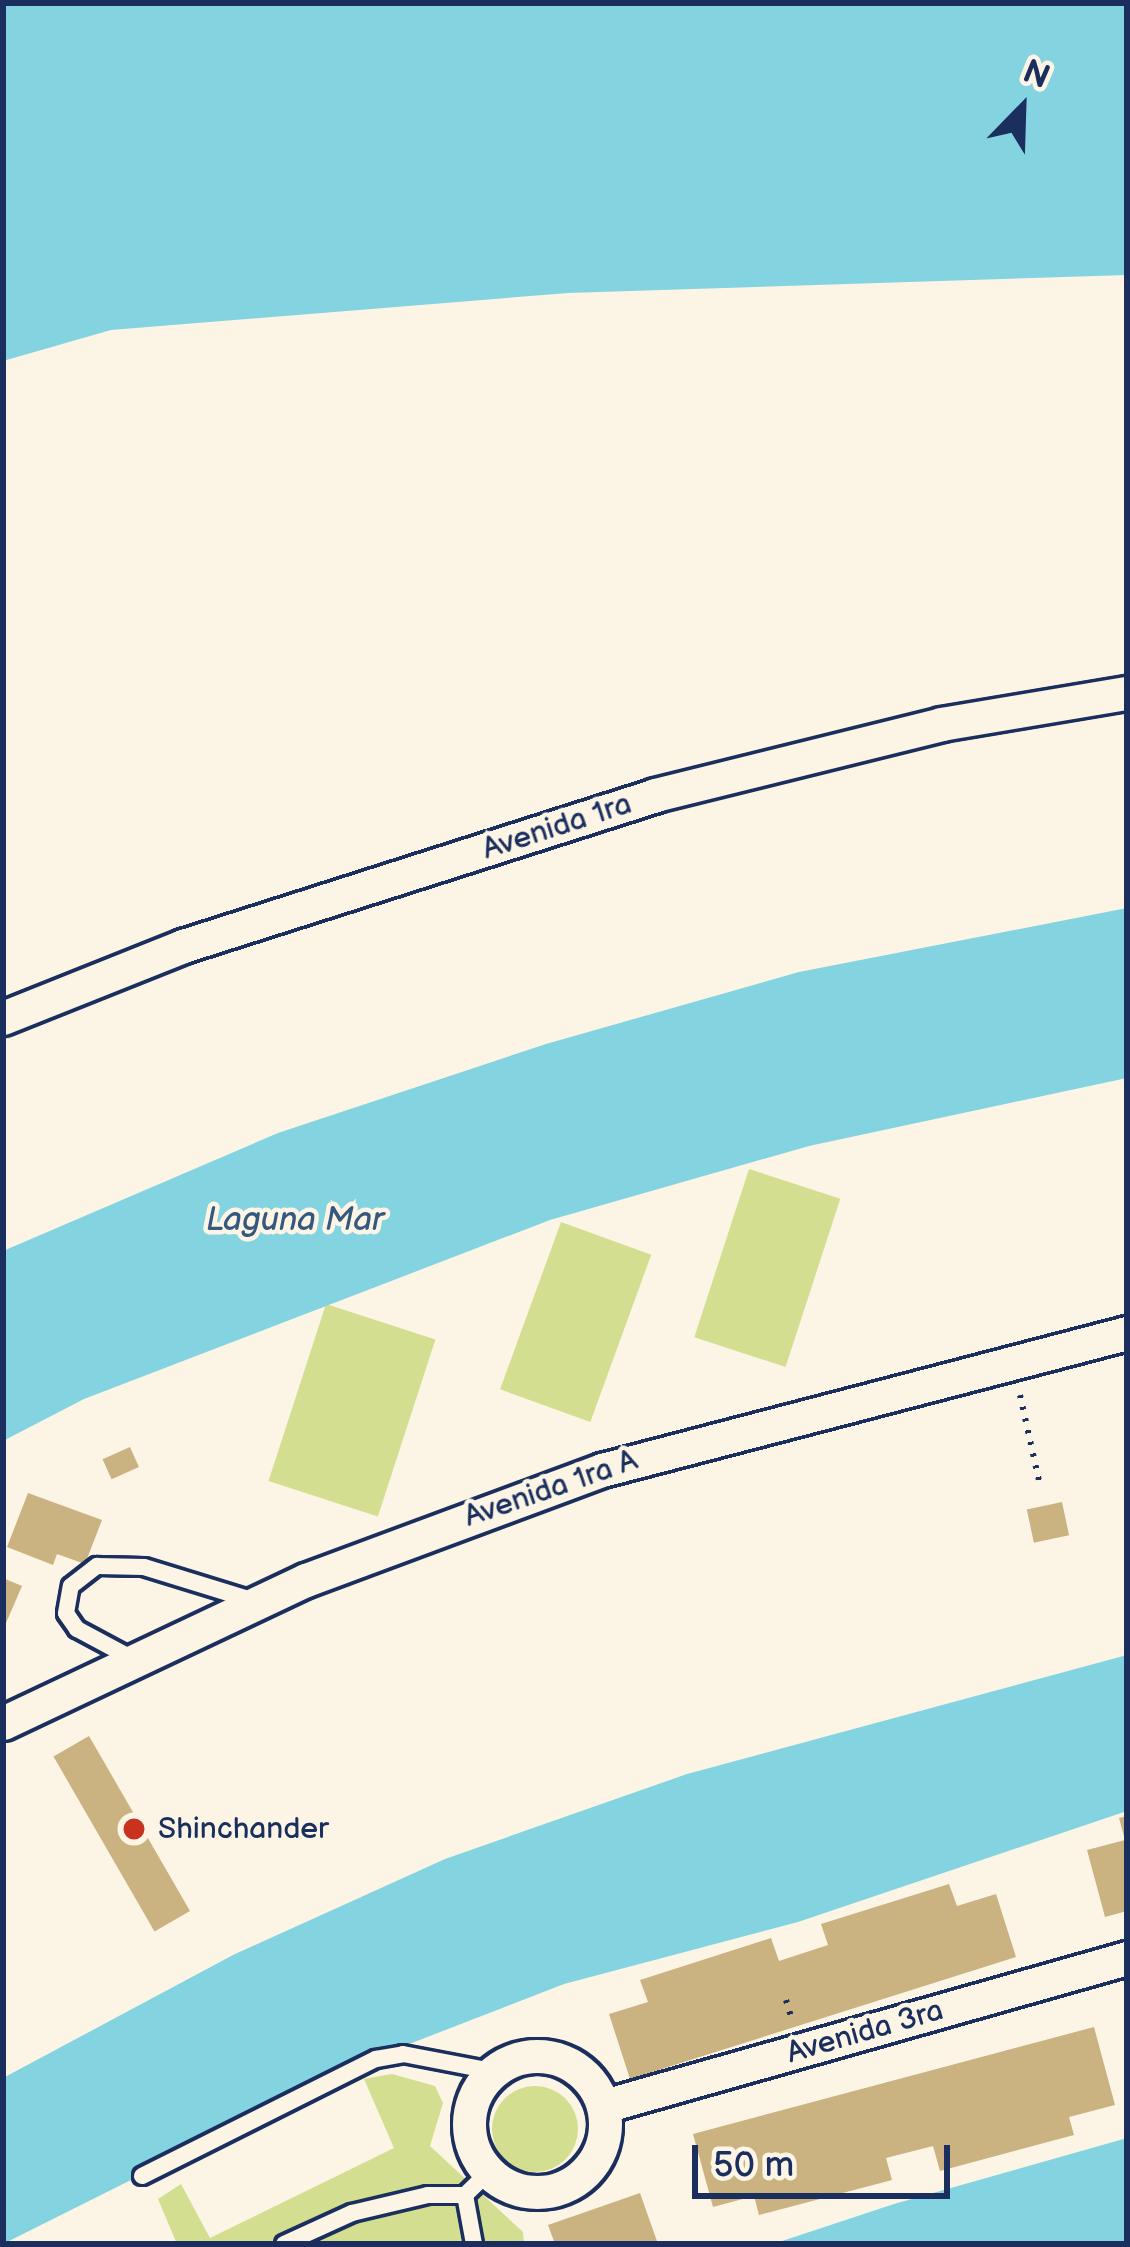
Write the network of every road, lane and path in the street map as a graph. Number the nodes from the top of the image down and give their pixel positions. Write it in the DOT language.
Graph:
graph roads {
  1 [pos="1127,693"];
  2 [pos="3,1018"];
  3 [pos="1127,1333"];
  4 [pos="1012,1358"];
  5 [pos="1040,1485"];
  6 [pos="259,1602"];
  7 [pos="136,1660"];
  8 [pos="3,1723"];
  9 [pos="1127,1958"];
  10 [pos="492,2072"];
  11 [pos="604,2106"];
  12 [pos="142,2176"];
  13 [pos="477,2183"];
  14 [pos="284,2244"];
  15 [pos="474,2244"];
  1 -- 2 [label="street, Avenida 1ra"];
  3 -- 4 [label="street, Avenida 1ra A"];
  4 -- 5 [label="path"];
  4 -- 6 [label="street, Avenida 1ra A"];
  6 -- 7 [label="street, Avenida 1ra A"];
  6 -- 7 [label="lane"];
  7 -- 8 [label="street, Avenida 1ra A"];
  9 -- 11 [label="street, Avenida 3ra"];
  10 -- 11 [label="street"];
  10 -- 12 [label="lane"];
  10 -- 13 [label="street"];
  11 -- 13 [label="street"];
  13 -- 14 [label="lane"];
  13 -- 15 [label="lane"];
}
